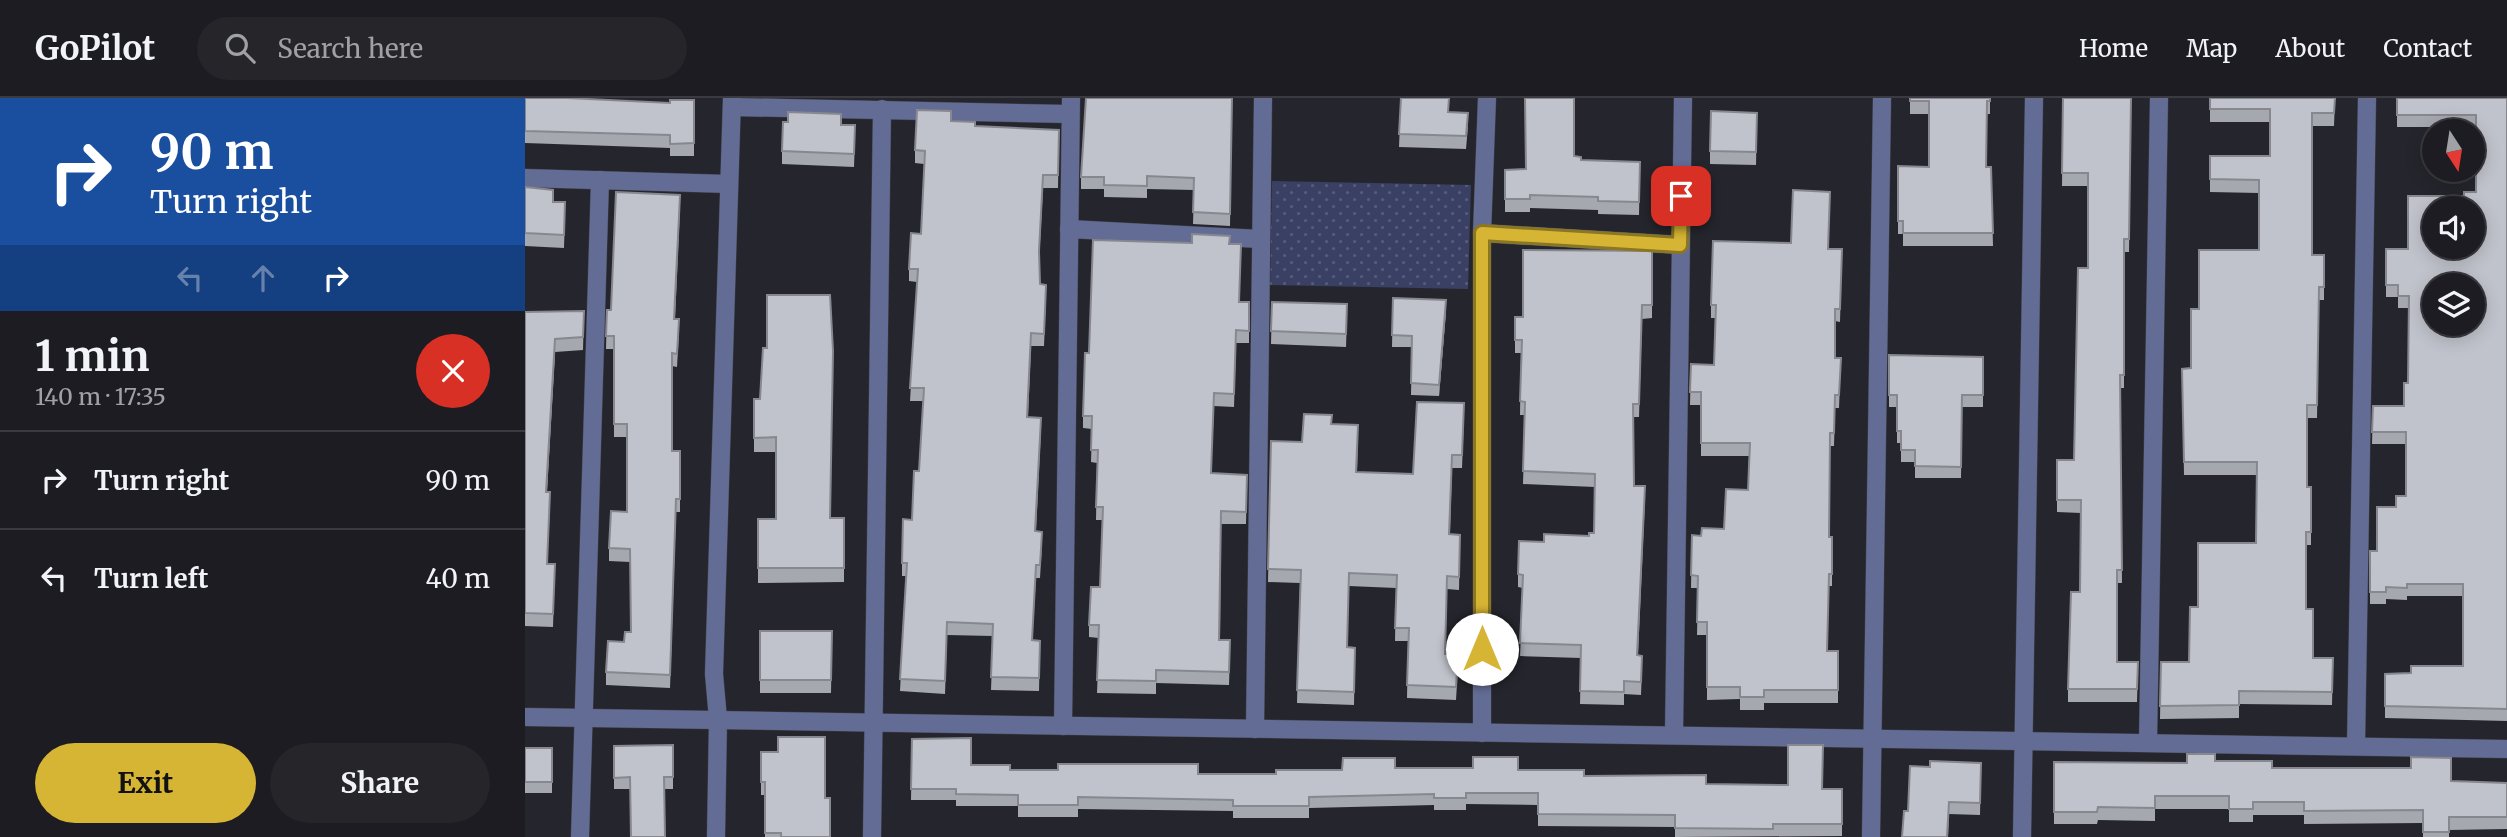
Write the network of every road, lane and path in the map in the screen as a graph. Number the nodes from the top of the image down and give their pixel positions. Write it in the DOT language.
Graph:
graph roads {
  1 [pos="1263,98"];
  2 [pos="1487,98"];
  3 [pos="1683,98"];
  4 [pos="1882,98"];
  5 [pos="2034,98"];
  6 [pos="2159,98"];
  7 [pos="2367,98"];
  8 [pos="732,103"];
  9 [pos="1071,106"];
  10 [pos="882,109"];
  11 [pos="525,178"];
  12 [pos="600,180"];
  13 [pos="729,184"];
  14 [pos="1069,229"];
  15 [pos="1482,233"];
  16 [pos="1260,239"];
  17 [pos="1680,245"];
  18 [pos="525,717"];
  19 [pos="585,717"];
  20 [pos="718,719"];
  21 [pos="874,723"];
  22 [pos="1063,726"];
  23 [pos="1255,729"];
  24 [pos="1482,733"];
  25 [pos="1674,734"];
  26 [pos="1873,739"];
  27 [pos="2024,741"];
  28 [pos="2148,742"];
  29 [pos="2355,745"];
  30 [pos="2507,749"];
  31 [pos="580,837"];
  32 [pos="716,837"];
  33 [pos="872,837"];
  34 [pos="1871,837"];
  35 [pos="2022,837"];
  1 -- 16 [label="street"];
  2 -- 15 [label="street"];
  3 -- 17 [label="street"];
  4 -- 26 [label="street"];
  5 -- 27 [label="street"];
  6 -- 28 [label="street"];
  7 -- 29 [label="street"];
  8 -- 10 [label="street"];
  8 -- 13 [label="street"];
  9 -- 10 [label="street"];
  9 -- 14 [label="street"];
  10 -- 21 [label="street"];
  11 -- 12 [label="street"];
  12 -- 13 [label="street"];
  12 -- 19 [label="street"];
  13 -- 20 [label="street"];
  14 -- 16 [label="street"];
  14 -- 22 [label="street"];
  15 -- 17 [label="street"];
  15 -- 24 [label="street"];
  16 -- 23 [label="street"];
  17 -- 25 [label="street"];
  18 -- 19 [label="street"];
  19 -- 20 [label="street"];
  19 -- 31 [label="street"];
  20 -- 21 [label="street"];
  20 -- 32 [label="street"];
  21 -- 22 [label="street"];
  21 -- 33 [label="street"];
  22 -- 23 [label="street"];
  23 -- 24 [label="street"];
  24 -- 25 [label="street"];
  25 -- 26 [label="street"];
  26 -- 27 [label="street"];
  26 -- 34 [label="street"];
  27 -- 28 [label="street"];
  27 -- 35 [label="street"];
  28 -- 29 [label="street"];
  29 -- 30 [label="street"];
}
